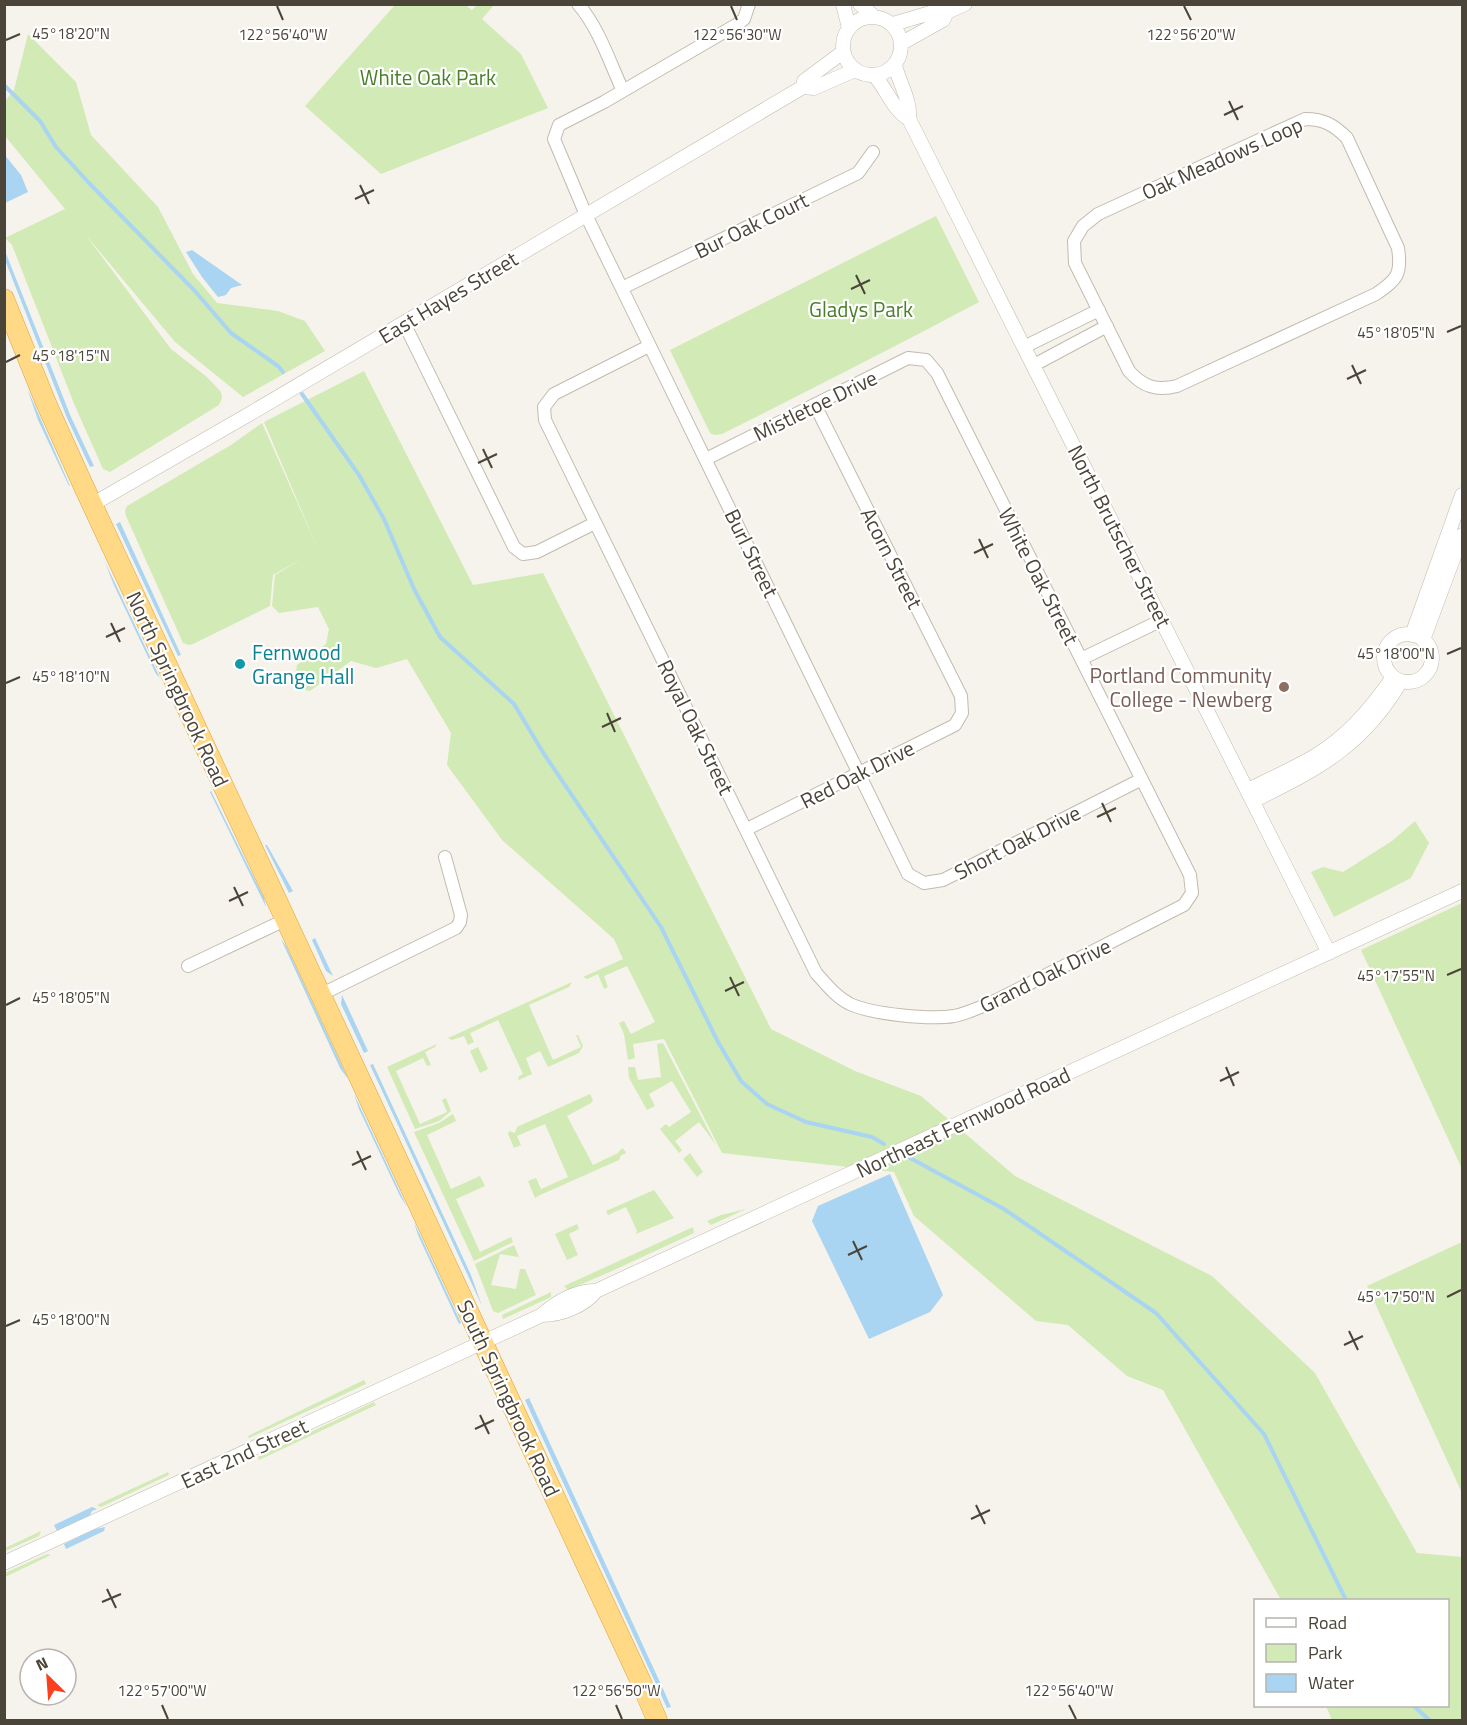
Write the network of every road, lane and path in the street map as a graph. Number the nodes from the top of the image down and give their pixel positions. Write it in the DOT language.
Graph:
graph roads {
  1 [pos="579,4"];
  2 [pos="749,4"];
  3 [pos="843,4"];
  4 [pos="860,4"];
  5 [pos="965,4"];
  6 [pos="947,12"];
  7 [pos="874,17"];
  8 [pos="893,24"];
  9 [pos="849,28"];
  10 [pos="902,43"];
  11 [pos="843,52"];
  12 [pos="895,65"];
  13 [pos="855,70"];
  14 [pos="874,76"];
  15 [pos="803,87"];
  16 [pos="623,91"];
  17 [pos="909,119"];
  18 [pos="873,152"];
  19 [pos="586,215"];
  20 [pos="622,288"];
  21 [pos="4,299"];
  22 [pos="1099,310"];
  23 [pos="404,323"];
  24 [pos="1107,326"];
  25 [pos="649,345"];
  26 [pos="1024,347"];
  27 [pos="926,360"];
  28 [pos="1034,365"];
  29 [pos="815,405"];
  30 [pos="706,459"];
  31 [pos="1462,495"];
  32 [pos="93,504"];
  33 [pos="595,523"];
  34 [pos="1462,535"];
  35 [pos="1162,620"];
  36 [pos="1418,638"];
  37 [pos="1081,659"];
  38 [pos="1397,679"];
  39 [pos="962,713"];
  40 [pos="859,772"];
  41 [pos="1140,780"];
  42 [pos="1250,795"];
  43 [pos="747,830"];
  44 [pos="445,857"];
  45 [pos="924,883"];
  46 [pos="1462,891"];
  47 [pos="1192,893"];
  48 [pos="287,919"];
  49 [pos="1329,953"];
  50 [pos="188,966"];
  51 [pos="322,994"];
  52 [pos="883,1013"];
  53 [pos="360,1076"];
  54 [pos="483,1341"];
  55 [pos="4,1563"];
  56 [pos="657,1720"];
  1 -- 16 [label="street"];
  2 -- 16 [label="street"];
  3 -- 9 [label="street"];
  4 -- 7 [label="street"];
  5 -- 6 [label="street"];
  6 -- 8 [label="street"];
  6 -- 10 [label="street"];
  7 -- 8 [label="street"];
  7 -- 9 [label="street"];
  8 -- 10 [label="street"];
  9 -- 11 [label="street"];
  10 -- 12 [label="street"];
  11 -- 13 [label="street"];
  11 -- 15 [label="street, East Hayes Street"];
  12 -- 14 [label="street"];
  12 -- 17 [label="street, North Brutscher Street"];
  13 -- 14 [label="street"];
  13 -- 15 [label="street, East Hayes Street"];
  14 -- 17 [label="street, North Brutscher Street"];
  15 -- 19 [label="street, East Hayes Street"];
  16 -- 19 [label="street, Burl Street"];
  17 -- 26 [label="street, North Brutscher Street"];
  18 -- 20 [label="street, Bur Oak Court"];
  19 -- 20 [label="street, Burl Street"];
  19 -- 23 [label="street, East Hayes Street"];
  20 -- 25 [label="street, Burl Street"];
  21 -- 32 [label="highway, North Springbrook Road"];
  22 -- 24 [label="street, Oak Meadows Loop"];
  22 -- 24 [label="street, Oak Meadows Loop"];
  22 -- 26 [label="street"];
  23 -- 32 [label="street, East Hayes Street"];
  23 -- 33 [label="street"];
  24 -- 28 [label="street"];
  25 -- 30 [label="street, Burl Street"];
  25 -- 33 [label="street, Royal Oak Street"];
  26 -- 28 [label="street, North Brutscher Street"];
  27 -- 29 [label="street, Mistletoe Drive"];
  27 -- 37 [label="street, White Oak Street"];
  28 -- 35 [label="street, North Brutscher Street"];
  29 -- 30 [label="street, Mistletoe Drive"];
  29 -- 39 [label="street, Acorn Street"];
  30 -- 40 [label="street, Burl Street"];
  31 -- 36 [label="street"];
  32 -- 48 [label="highway, North Springbrook Road"];
  33 -- 43 [label="street, Royal Oak Street"];
  34 -- 36 [label="street"];
  35 -- 37 [label="street"];
  35 -- 42 [label="street, North Brutscher Street"];
  36 -- 38 [label="street"];
  36 -- 38 [label="street"];
  37 -- 41 [label="street, White Oak Street"];
  38 -- 42 [label="street"];
  39 -- 40 [label="street, Red Oak Drive"];
  40 -- 43 [label="street, Red Oak Drive"];
  40 -- 45 [label="street, Burl Street"];
  41 -- 45 [label="street, Short Oak Drive"];
  41 -- 47 [label="street, White Oak Street"];
  42 -- 49 [label="street, North Brutscher Street"];
  43 -- 52 [label="street, Royal Oak Street"];
  44 -- 51 [label="street"];
  46 -- 49 [label="street, Northeast Fernwood Road"];
  47 -- 52 [label="street, Grand Oak Drive"];
  48 -- 50 [label="street"];
  48 -- 51 [label="highway, North Springbrook Road"];
  49 -- 54 [label="street, Northeast Fernwood Road"];
  51 -- 53 [label="highway, North Springbrook Road"];
  53 -- 54 [label="highway, South Springbrook Road"];
  54 -- 55 [label="street, East 2nd Street"];
  54 -- 56 [label="highway, South Springbrook Road"];
}
